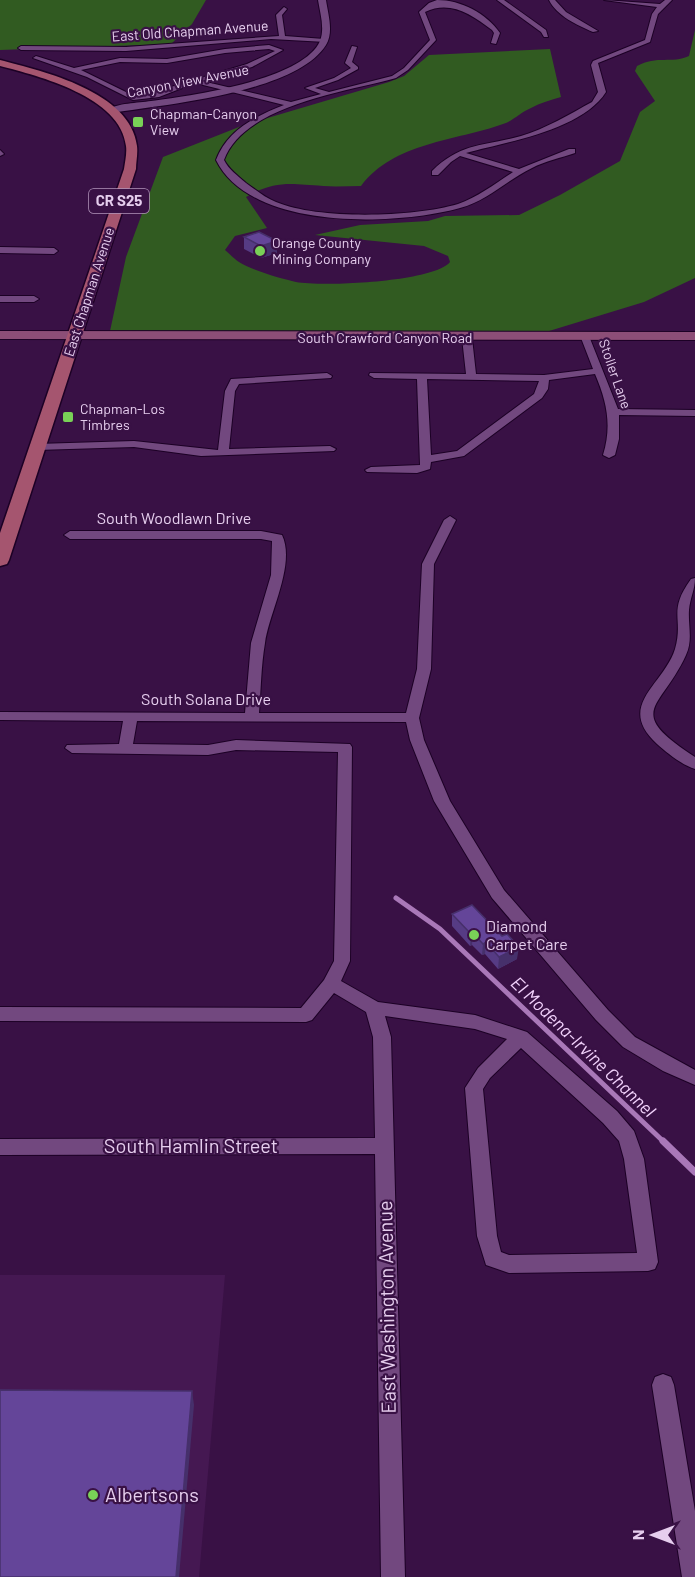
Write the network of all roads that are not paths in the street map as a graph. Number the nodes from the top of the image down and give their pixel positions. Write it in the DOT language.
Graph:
graph roads {
  1 [pos="322,0"];
  2 [pos="444,0"];
  3 [pos="500,0"];
  4 [pos="552,0"];
  5 [pos="607,0"];
  6 [pos="669,0"];
  7 [pos="660,6"];
  8 [pos="284,9"];
  9 [pos="595,31"];
  10 [pos="546,36"];
  11 [pos="282,37"];
  12 [pos="324,41"];
  13 [pos="494,43"];
  14 [pos="354,47"];
  15 [pos="21,48"];
  16 [pos="238,50"];
  17 [pos="271,56"];
  18 [pos="36,58"];
  19 [pos="0,63"];
  20 [pos="73,70"];
  21 [pos="192,82"];
  22 [pos="224,91"];
  23 [pos="328,94"];
  24 [pos="288,106"];
  25 [pos="111,110"];
  26 [pos="572,151"];
  27 [pos="458,153"];
  28 [pos="518,171"];
  29 [pos="435,173"];
  30 [pos="0,250"];
  31 [pos="54,250"];
  32 [pos="0,299"];
  33 [pos="34,299"];
  34 [pos="0,335"];
  35 [pos="74,336"];
  36 [pos="695,336"];
  37 [pos="467,338"];
  38 [pos="586,338"];
  39 [pos="598,371"];
  40 [pos="374,375"];
  41 [pos="327,376"];
  42 [pos="422,376"];
  43 [pos="471,377"];
  44 [pos="544,378"];
  45 [pos="614,412"];
  46 [pos="695,413"];
  47 [pos="38,444"];
  48 [pos="330,449"];
  49 [pos="223,453"];
  50 [pos="609,455"];
  51 [pos="427,459"];
  52 [pos="371,470"];
  53 [pos="450,520"];
  54 [pos="70,535"];
  55 [pos="0,560"];
  56 [pos="695,582"];
  57 [pos="0,717"];
  58 [pos="131,717"];
  59 [pos="252,717"];
  60 [pos="412,718"];
  61 [pos="72,748"];
  62 [pos="125,749"];
  63 [pos="695,764"];
  64 [pos="331,984"];
  65 [pos="374,1008"];
  66 [pos="0,1014"];
  67 [pos="521,1037"];
  68 [pos="695,1078"];
  69 [pos="383,1146"];
  70 [pos="0,1147"];
  71 [pos="663,1385"];
  72 [pos="689,1513"];
  73 [pos="393,1577"];
  74 [pos="694,1577"];
  1 -- 12 [label="street"];
  2 -- 13 [label="street"];
  2 -- 23 [label="street"];
  3 -- 10 [label="street"];
  4 -- 9 [label="street"];
  5 -- 7 [label="street"];
  6 -- 7 [label="street"];
  7 -- 27 [label="street"];
  8 -- 11 [label="street"];
  11 -- 12 [label="street, East Old Chapman Avenue"];
  11 -- 15 [label="street, East Old Chapman Avenue"];
  12 -- 22 [label="street, Canyon View Avenue"];
  14 -- 23 [label="street"];
  16 -- 17 [label="street"];
  16 -- 17 [label="street"];
  16 -- 20 [label="street"];
  17 -- 21 [label="street"];
  18 -- 20 [label="street"];
  19 -- 25 [label="main road, East Chapman Avenue / CR S25"];
  20 -- 21 [label="street"];
  21 -- 22 [label="street"];
  22 -- 24 [label="street"];
  22 -- 25 [label="street, Canyon View Avenue"];
  23 -- 24 [label="street"];
  24 -- 28 [label="street"];
  25 -- 35 [label="main road, East Chapman Avenue / CR S25"];
  26 -- 28 [label="street"];
  27 -- 28 [label="street"];
  27 -- 29 [label="street"];
  30 -- 31 [label="street"];
  32 -- 33 [label="street"];
  34 -- 35 [label="main road, South Crawford Canyon Road"];
  35 -- 37 [label="main road, South Crawford Canyon Road"];
  35 -- 47 [label="main road, East Chapman Avenue / CR S25"];
  36 -- 38 [label="main road, South Crawford Canyon Road"];
  37 -- 38 [label="main road, South Crawford Canyon Road"];
  37 -- 43 [label="street"];
  38 -- 39 [label="street, Stoller Lane"];
  39 -- 44 [label="street"];
  39 -- 45 [label="street, Stoller Lane"];
  40 -- 42 [label="street"];
  41 -- 49 [label="street"];
  42 -- 43 [label="street"];
  42 -- 51 [label="street"];
  43 -- 44 [label="street"];
  44 -- 51 [label="street"];
  45 -- 46 [label="street"];
  45 -- 50 [label="street, Stoller Lane"];
  47 -- 49 [label="street"];
  47 -- 55 [label="main road, East Chapman Avenue / CR S25"];
  48 -- 49 [label="street"];
  51 -- 52 [label="street"];
  53 -- 60 [label="street"];
  54 -- 59 [label="street, South Woodlawn Drive"];
  56 -- 63 [label="street"];
  57 -- 58 [label="street, South Solana Drive"];
  58 -- 59 [label="street, South Solana Drive"];
  58 -- 62 [label="street"];
  59 -- 60 [label="street, South Solana Drive"];
  60 -- 68 [label="street"];
  61 -- 62 [label="street"];
  62 -- 64 [label="street"];
  64 -- 65 [label="street"];
  64 -- 66 [label="street"];
  65 -- 67 [label="street"];
  65 -- 69 [label="street, East Washington Avenue"];
  67 -- 67 [label="street"];
  69 -- 70 [label="street, South Hamlin Street"];
  69 -- 73 [label="street, East Washington Avenue"];
  71 -- 72 [label="street"];
  72 -- 74 [label="street"];
}
